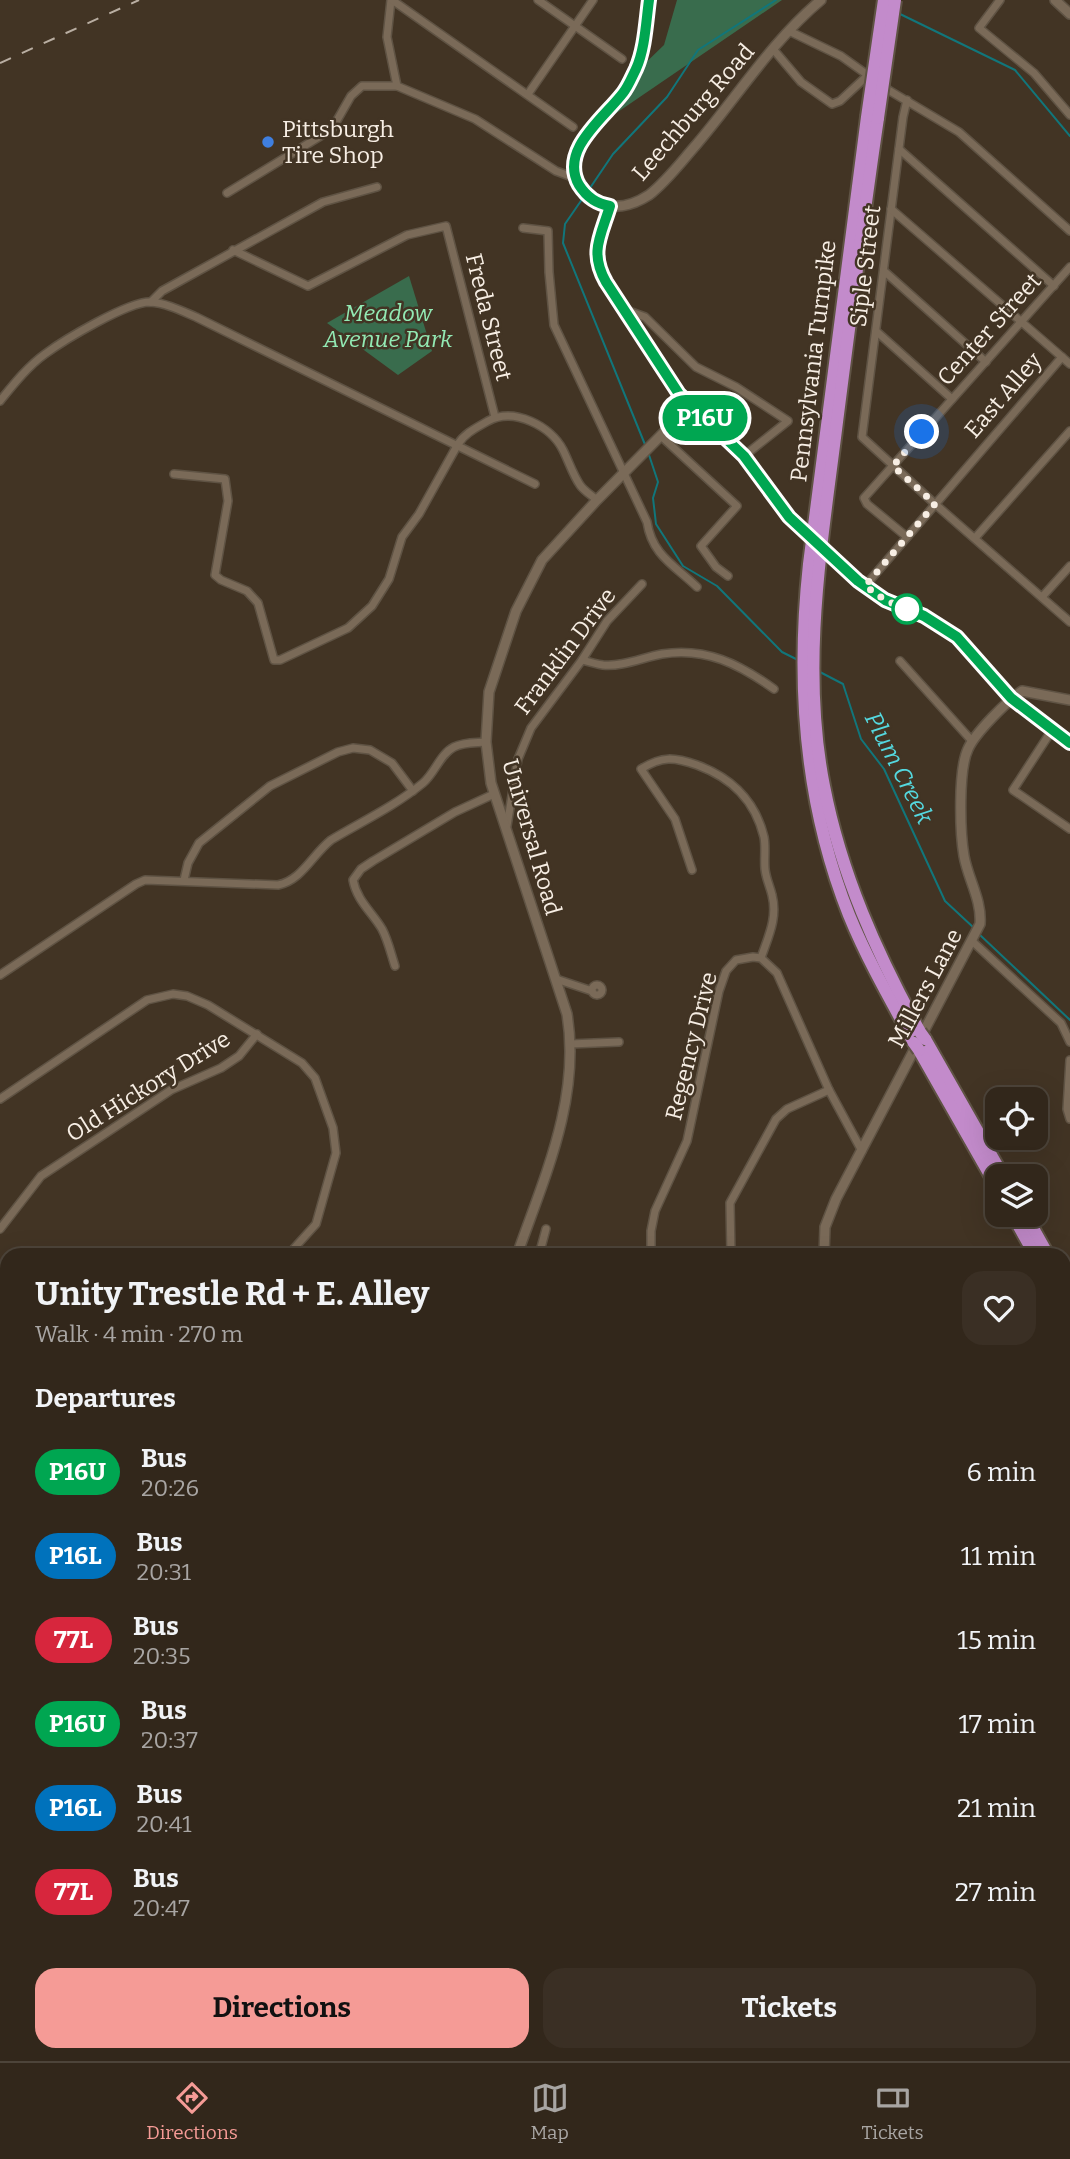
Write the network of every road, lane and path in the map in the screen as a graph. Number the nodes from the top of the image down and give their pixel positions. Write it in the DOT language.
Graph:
graph roads {
  1 [pos="392,0"];
  2 [pos="538,0"];
  3 [pos="593,0"];
  4 [pos="649,0"];
  5 [pos="821,0"];
  6 [pos="884,0"];
  7 [pos="895,0"];
  8 [pos="1000,0"];
  9 [pos="1055,0"];
  10 [pos="1070,14"];
  11 [pos="576,26"];
  12 [pos="789,31"];
  13 [pos="773,48"];
  14 [pos="622,59"];
  15 [pos="868,75"];
  16 [pos="397,86"];
  17 [pos="528,94"];
  18 [pos="907,100"];
  19 [pos="1070,116"];
  20 [pos="872,117"];
  21 [pos="573,127"];
  22 [pos="899,149"];
  23 [pos="575,178"];
  24 [pos="377,187"];
  25 [pos="227,193"];
  26 [pos="610,206"];
  27 [pos="891,209"];
  28 [pos="523,228"];
  29 [pos="1070,231"];
  30 [pos="233,250"];
  31 [pos="1070,267"];
  32 [pos="884,271"];
  33 [pos="1054,286"];
  34 [pos="151,302"];
  35 [pos="623,309"];
  36 [pos="1021,323"];
  37 [pos="876,331"];
  38 [pos="1062,357"];
  39 [pos="986,362"];
  40 [pos="1070,364"];
  41 [pos="952,399"];
  42 [pos="0,401"];
  43 [pos="691,405"];
  44 [pos="495,417"];
  45 [pos="1070,431"];
  46 [pos="662,437"];
  47 [pos="458,444"];
  48 [pos="744,456"];
  49 [pos="893,466"];
  50 [pos="625,473"];
  51 [pos="174,474"];
  52 [pos="535,484"];
  53 [pos="597,500"];
  54 [pos="935,504"];
  55 [pos="907,537"];
  56 [pos="975,538"];
  57 [pos="1070,566"];
  58 [pos="728,576"];
  59 [pos="642,584"];
  60 [pos="865,586"];
  61 [pos="697,587"];
  62 [pos="1042,597"];
  63 [pos="1070,622"];
  64 [pos="582,660"];
  65 [pos="900,661"];
  66 [pos="774,689"];
  67 [pos="1011,698"];
  68 [pos="1070,700"];
  69 [pos="1052,730"];
  70 [pos="972,741"];
  71 [pos="486,742"];
  72 [pos="1070,743"];
  73 [pos="413,791"];
  74 [pos="494,794"];
  75 [pos="507,826"];
  76 [pos="1070,829"];
  77 [pos="692,870"];
  78 [pos="184,880"];
  79 [pos="976,934"];
  80 [pos="761,958"];
  81 [pos="395,966"];
  82 [pos="0,975"];
  83 [pos="556,979"];
  84 [pos="592,991"];
  85 [pos="257,1034"];
  86 [pos="920,1041"];
  87 [pos="619,1042"];
  88 [pos="1070,1042"];
  89 [pos="570,1044"];
  90 [pos="1070,1060"];
  91 [pos="829,1090"];
  92 [pos="0,1099"];
  93 [pos="1070,1119"];
  94 [pos="862,1151"];
  95 [pos="985,1164"];
  96 [pos="996,1164"];
  97 [pos="1019,1227"];
  98 [pos="1032,1227"];
  99 [pos="0,1229"];
  100 [pos="545,1229"];
  101 [pos="295,1248"];
  102 [pos="519,1248"];
  103 [pos="541,1248"];
  104 [pos="651,1248"];
  105 [pos="731,1248"];
  106 [pos="824,1248"];
  107 [pos="1031,1248"];
  108 [pos="1044,1248"];
  1 -- 16 [label="street"];
  1 -- 17 [label="street"];
  2 -- 11 [label="street"];
  3 -- 11 [label="street"];
  4 -- 23 [label="street"];
  5 -- 12 [label="street, Leechburg Road"];
  6 -- 20 [label="highway, Pennsylvania Turnpike, bridge"];
  7 -- 20 [label="highway, Pennsylvania Turnpike, bridge"];
  8 -- 19 [label="street"];
  9 -- 10 [label="street"];
  11 -- 14 [label="street"];
  11 -- 17 [label="street"];
  12 -- 13 [label="street, Leechburg Road"];
  12 -- 15 [label="street"];
  13 -- 15 [label="street"];
  13 -- 26 [label="street, Leechburg Road"];
  15 -- 18 [label="street"];
  16 -- 23 [label="street"];
  16 -- 25 [label="street"];
  17 -- 21 [label="street"];
  18 -- 22 [label="street, Siple Street"];
  18 -- 29 [label="street"];
  20 -- 86 [label="highway, Pennsylvania Turnpike"];
  22 -- 27 [label="street, Siple Street"];
  22 -- 33 [label="street"];
  23 -- 26 [label="street"];
  24 -- 30 [label="street"];
  26 -- 35 [label="street"];
  27 -- 32 [label="street, Siple Street"];
  27 -- 36 [label="street"];
  28 -- 50 [label="street"];
  30 -- 34 [label="street"];
  30 -- 44 [label="street, Freda Street"];
  31 -- 33 [label="street, Center Street"];
  32 -- 37 [label="street, Siple Street"];
  32 -- 39 [label="street"];
  33 -- 36 [label="street, Center Street"];
  34 -- 42 [label="street"];
  34 -- 47 [label="street"];
  35 -- 43 [label="street"];
  35 -- 48 [label="street"];
  36 -- 38 [label="street"];
  36 -- 39 [label="street, Center Street"];
  37 -- 41 [label="street"];
  37 -- 49 [label="street, Siple Street"];
  38 -- 40 [label="street"];
  38 -- 54 [label="street, East Alley"];
  39 -- 41 [label="street, Center Street"];
  41 -- 49 [label="street, Center Street"];
  43 -- 46 [label="street, Universal Road"];
  43 -- 48 [label="street"];
  44 -- 47 [label="street"];
  44 -- 53 [label="street"];
  45 -- 56 [label="street"];
  46 -- 50 [label="street, Universal Road"];
  46 -- 58 [label="street"];
  47 -- 51 [label="street"];
  47 -- 52 [label="street"];
  48 -- 60 [label="street, bridge"];
  49 -- 54 [label="street"];
  49 -- 55 [label="street, Center Street"];
  50 -- 53 [label="street, Universal Road"];
  50 -- 61 [label="street"];
  53 -- 71 [label="street, Universal Road"];
  54 -- 55 [label="street, East Alley"];
  54 -- 56 [label="street"];
  55 -- 60 [label="street, East Alley"];
  56 -- 62 [label="street"];
  57 -- 62 [label="street"];
  59 -- 64 [label="street, Franklin Drive"];
  60 -- 67 [label="street"];
  62 -- 63 [label="street"];
  64 -- 66 [label="street"];
  64 -- 75 [label="street, Franklin Drive"];
  65 -- 70 [label="street"];
  67 -- 68 [label="street"];
  67 -- 69 [label="street"];
  67 -- 70 [label="street, Millers Lane"];
  69 -- 72 [label="street"];
  69 -- 76 [label="street"];
  70 -- 79 [label="street, Millers Lane"];
  71 -- 73 [label="street"];
  71 -- 74 [label="street, Universal Road"];
  73 -- 78 [label="street"];
  73 -- 78 [label="street"];
  74 -- 75 [label="street, Universal Road"];
  74 -- 81 [label="street"];
  75 -- 83 [label="street, Universal Road"];
  77 -- 80 [label="street"];
  78 -- 82 [label="street"];
  79 -- 88 [label="street"];
  79 -- 94 [label="street, Millers Lane"];
  80 -- 91 [label="street"];
  80 -- 104 [label="street, Regency Drive"];
  83 -- 84 [label="street"];
  83 -- 89 [label="street, Universal Road"];
  85 -- 92 [label="street"];
  85 -- 99 [label="street, Old Hickory Drive"];
  85 -- 101 [label="street"];
  86 -- 95 [label="highway, Pennsylvania Turnpike"];
  86 -- 96 [label="highway, Pennsylvania Turnpike"];
  87 -- 89 [label="street"];
  89 -- 102 [label="street, Universal Road"];
  90 -- 93 [label="street"];
  91 -- 94 [label="street"];
  91 -- 105 [label="street"];
  94 -- 106 [label="street, Millers Lane"];
  97 -- 107 [label="highway"];
  98 -- 108 [label="highway"];
  100 -- 103 [label="street"];
}
